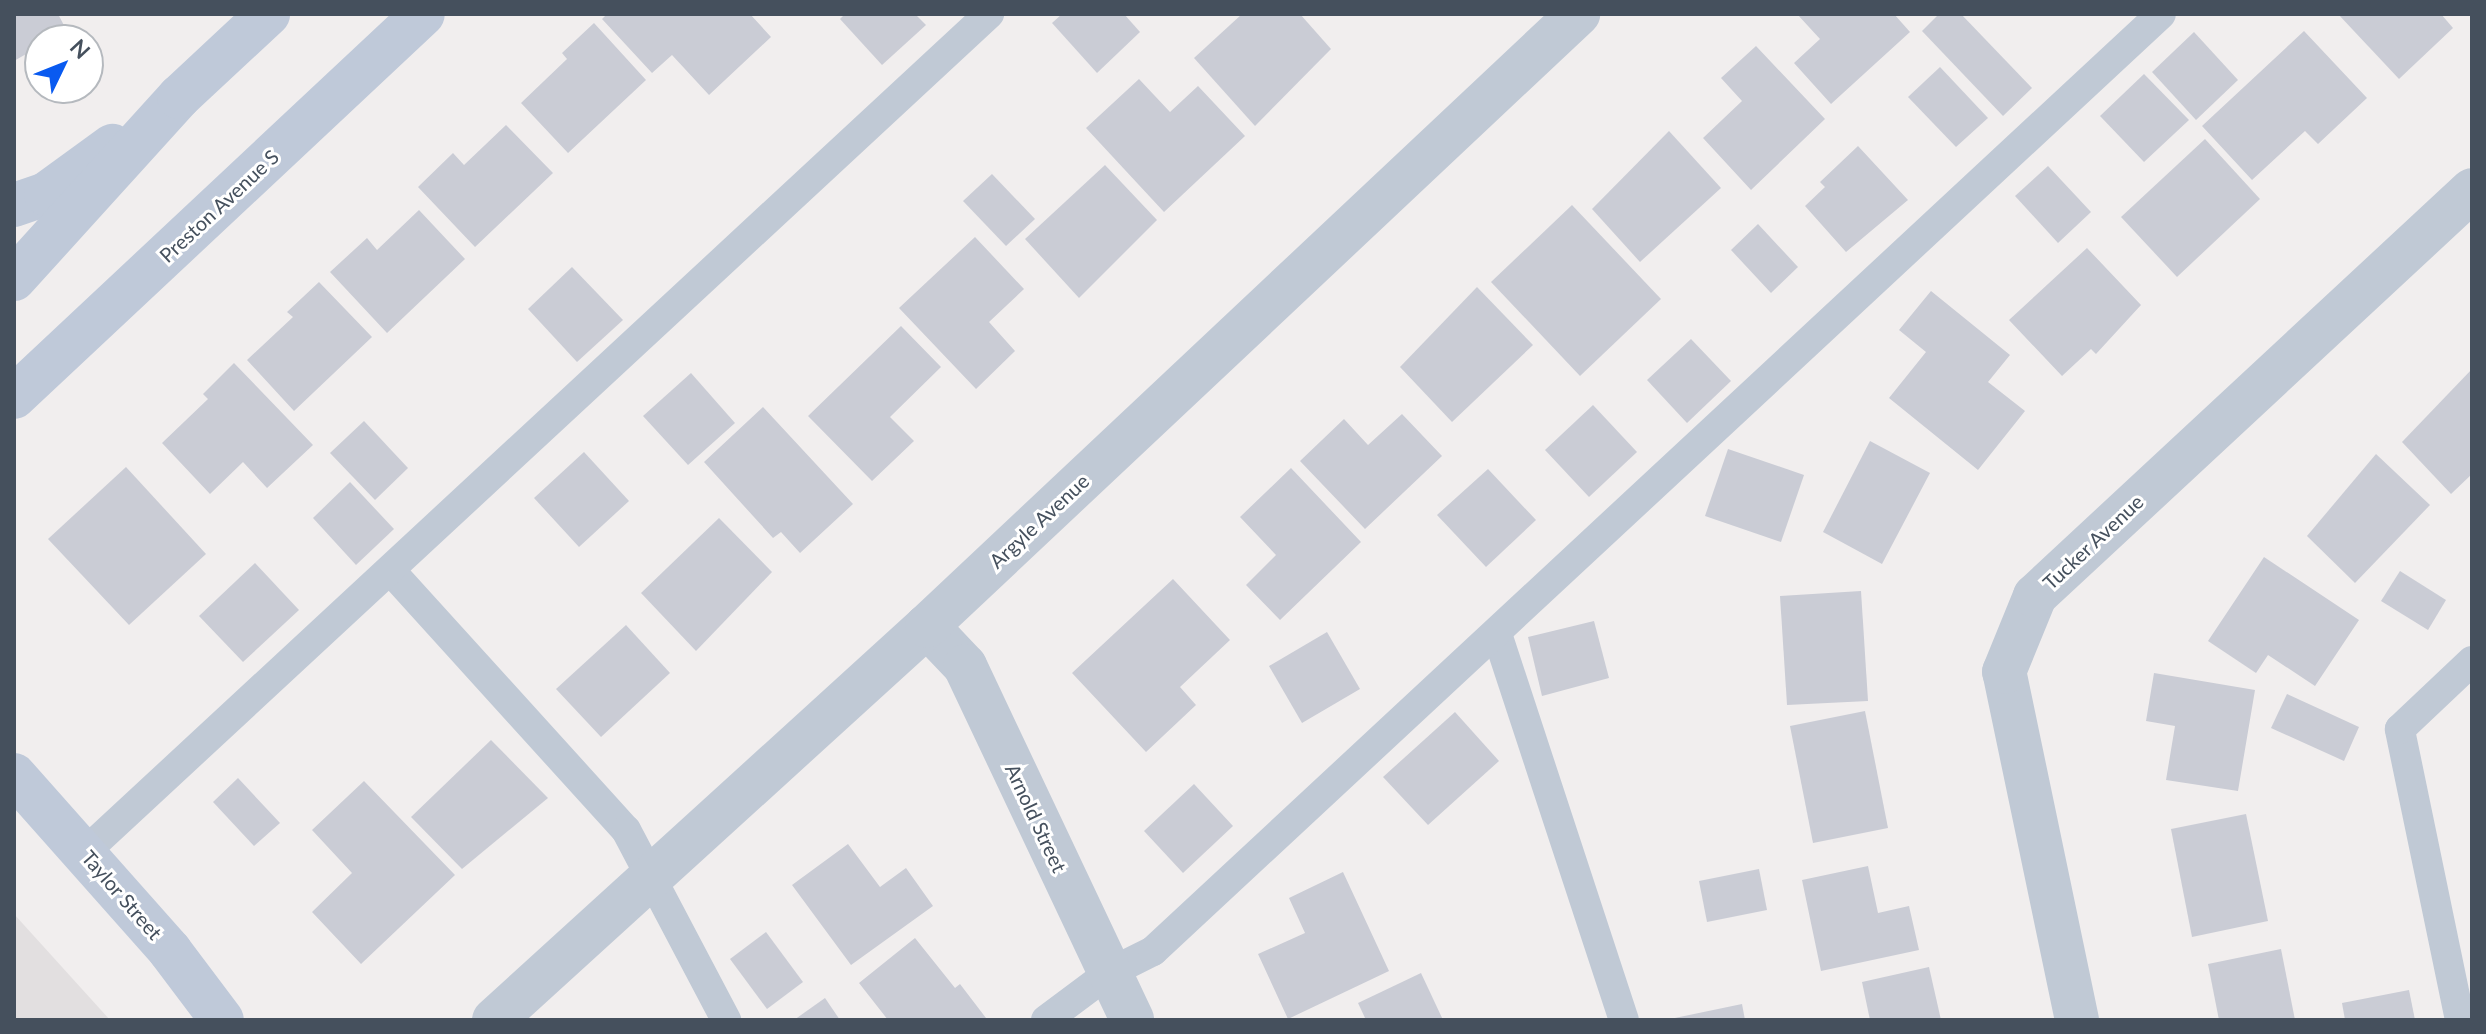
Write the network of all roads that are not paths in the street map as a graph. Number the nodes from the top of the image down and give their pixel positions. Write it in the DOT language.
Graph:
graph roads {
  1 [pos="268,14"];
  2 [pos="423,14"];
  3 [pos="989,14"];
  4 [pos="1578,14"];
  5 [pos="2161,14"];
  6 [pos="179,97"];
  7 [pos="2472,190"];
  8 [pos="14,205"];
  9 [pos="14,279"];
  10 [pos="14,397"];
  11 [pos="390,570"];
  12 [pos="927,626"];
  13 [pos="1497,634"];
  14 [pos="2472,661"];
  15 [pos="14,775"];
  16 [pos="85,852"];
  17 [pos="651,877"];
  18 [pos="1109,973"];
  19 [pos="222,1020"];
  20 [pos="494,1020"];
  21 [pos="726,1020"];
  22 [pos="1046,1020"];
  23 [pos="1132,1020"];
  24 [pos="1624,1020"];
  25 [pos="2077,1020"];
  26 [pos="2460,1020"];
  1 -- 6 [label="main road"];
  2 -- 10 [label="main road, Preston Avenue S"];
  3 -- 11 [label="lane"];
  4 -- 12 [label="street, Argyle Avenue"];
  5 -- 13 [label="lane"];
  6 -- 8 [label="main road"];
  6 -- 9 [label="main road"];
  7 -- 25 [label="street, Tucker Avenue"];
  11 -- 16 [label="lane"];
  11 -- 17 [label="lane"];
  12 -- 17 [label="street, Argyle Avenue"];
  12 -- 18 [label="street, Arnold Street"];
  13 -- 18 [label="lane"];
  13 -- 24 [label="lane"];
  14 -- 26 [label="lane"];
  15 -- 16 [label="main road, Taylor Street"];
  16 -- 19 [label="main road, Taylor Street"];
  17 -- 20 [label="street, Argyle Avenue"];
  17 -- 21 [label="lane"];
  18 -- 22 [label="lane"];
  18 -- 23 [label="street, Arnold Street"];
}
